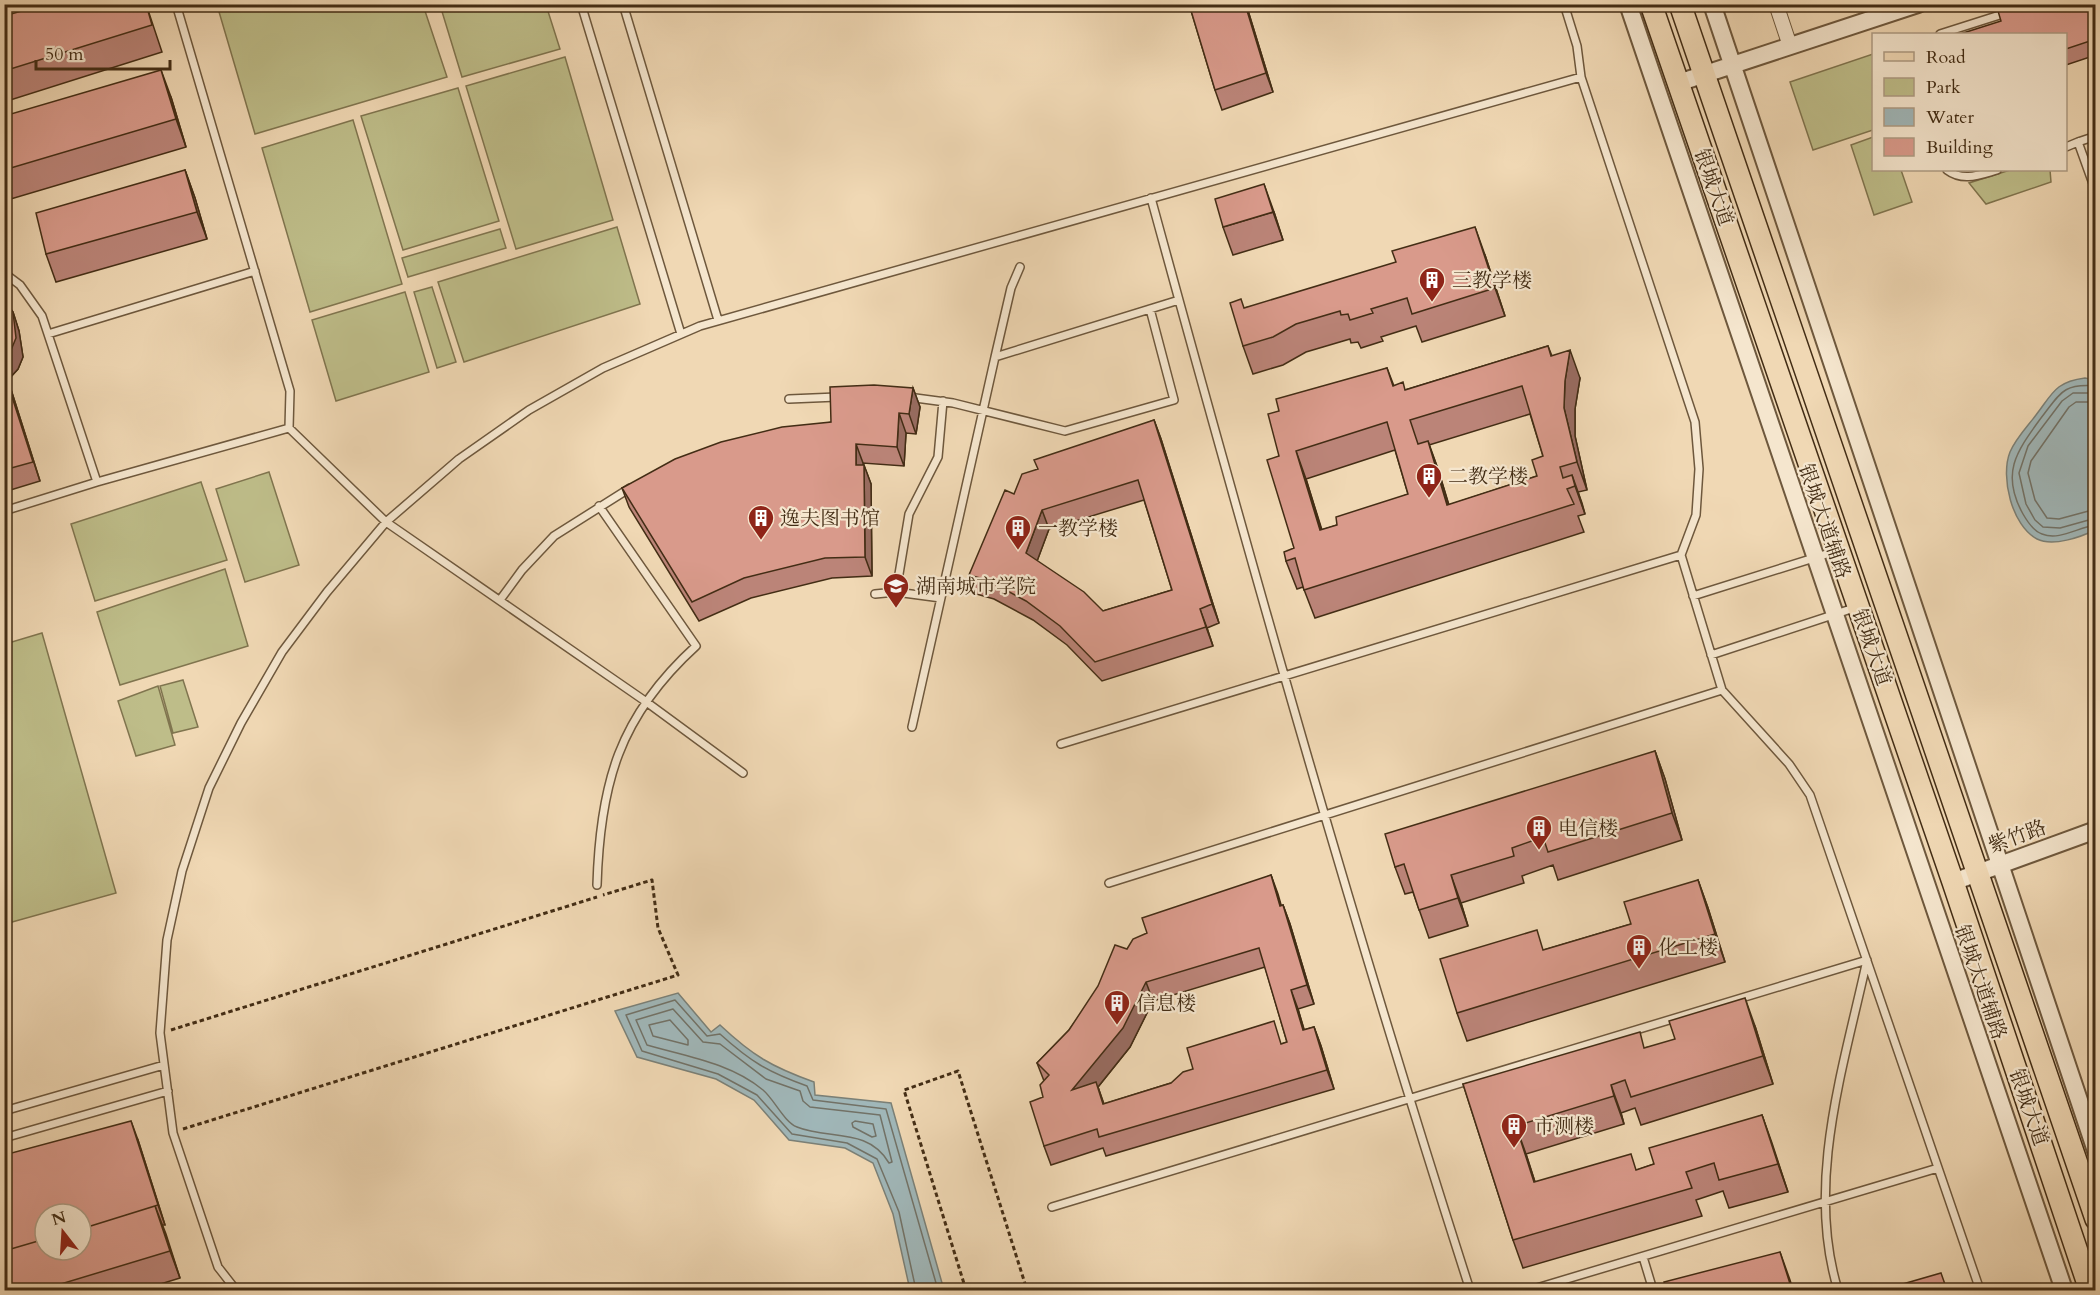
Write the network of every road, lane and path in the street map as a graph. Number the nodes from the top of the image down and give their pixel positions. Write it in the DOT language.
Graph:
graph roads {
  1 [pos="176,4"];
  2 [pos="582,4"];
  3 [pos="623,4"];
  4 [pos="1564,4"];
  5 [pos="1628,4"];
  6 [pos="1651,4"];
  7 [pos="1680,4"];
  8 [pos="1712,4"];
  9 [pos="1776,4"];
  10 [pos="1918,4"];
  11 [pos="2020,8"];
  12 [pos="1943,33"];
  13 [pos="1790,46"];
  14 [pos="1732,64"];
  15 [pos="1704,74"];
  16 [pos="1581,77"];
  17 [pos="1678,83"];
  18 [pos="2096,136"];
  19 [pos="2078,142"];
  20 [pos="2067,147"];
  21 [pos="1948,171"];
  22 [pos="1994,171"];
  23 [pos="2096,192"];
  24 [pos="1151,198"];
  25 [pos="1020,267"];
  26 [pos="255,271"];
  27 [pos="4,273"];
  28 [pos="1179,300"];
  29 [pos="1150,309"];
  30 [pos="718,321"];
  31 [pos="48,334"];
  32 [pos="681,334"];
  33 [pos="995,357"];
  34 [pos="904,396"];
  35 [pos="847,397"];
  36 [pos="789,399"];
  37 [pos="943,401"];
  38 [pos="984,410"];
  39 [pos="289,428"];
  40 [pos="97,482"];
  41 [pos="636,485"];
  42 [pos="599,507"];
  43 [pos="4,511"];
  44 [pos="386,522"];
  45 [pos="1839,550"];
  46 [pos="1681,555"];
  47 [pos="896,592"];
  48 [pos="875,594"];
  49 [pos="1693,596"];
  50 [pos="941,598"];
  51 [pos="500,600"];
  52 [pos="1858,606"];
  53 [pos="1711,655"];
  54 [pos="1283,677"];
  55 [pos="1722,690"];
  56 [pos="645,701"];
  57 [pos="912,727"];
  58 [pos="1061,744"];
  59 [pos="743,773"];
  60 [pos="1326,813"];
  61 [pos="2096,830"];
  62 [pos="1999,865"];
  63 [pos="1979,872"];
  64 [pos="1953,882"];
  65 [pos="1109,883"];
  66 [pos="597,885"];
  67 [pos="1867,960"];
  68 [pos="160,1033"];
  69 [pos="164,1065"];
  70 [pos="168,1091"];
  71 [pos="1408,1098"];
  72 [pos="4,1111"];
  73 [pos="173,1133"];
  74 [pos="4,1138"];
  75 [pos="2096,1151"];
  76 [pos="1938,1168"];
  77 [pos="1824,1202"];
  78 [pos="1052,1207"];
  79 [pos="2096,1219"];
  80 [pos="1642,1257"];
  81 [pos="236,1290"];
  82 [pos="966,1290"];
  83 [pos="1027,1290"];
  84 [pos="1470,1290"];
  85 [pos="1530,1290"];
  86 [pos="1653,1290"];
  87 [pos="1838,1290"];
  88 [pos="1980,1290"];
  89 [pos="2064,1290"];
  90 [pos="2090,1290"];
  1 -- 26 [label="lane"];
  2 -- 32 [label="lane"];
  3 -- 30 [label="lane"];
  4 -- 16 [label="lane"];
  5 -- 89 [label="street, 银城大道辅路"];
  6 -- 17 [label="main road, 银城大道"];
  7 -- 15 [label="main road, 银城大道"];
  8 -- 14 [label="street"];
  9 -- 13 [label="street"];
  10 -- 13 [label="street"];
  11 -- 12 [label="lane"];
  13 -- 14 [label="street"];
  14 -- 15 [label="street"];
  14 -- 62 [label="street"];
  15 -- 17 [label="street"];
  15 -- 63 [label="main road, 银城大道"];
  16 -- 24 [label="lane"];
  16 -- 46 [label="lane"];
  17 -- 45 [label="main road, 银城大道"];
  18 -- 19 [label="lane"];
  19 -- 20 [label="lane"];
  19 -- 23 [label="lane"];
  21 -- 22 [label="lane"];
  24 -- 28 [label="lane"];
  24 -- 30 [label="lane"];
  25 -- 33 [label="lane"];
  26 -- 31 [label="lane"];
  26 -- 39 [label="lane"];
  27 -- 31 [label="lane"];
  28 -- 29 [label="lane"];
  28 -- 54 [label="lane"];
  29 -- 33 [label="lane"];
  29 -- 38 [label="lane"];
  30 -- 32 [label="lane"];
  31 -- 40 [label="lane"];
  32 -- 44 [label="lane"];
  33 -- 38 [label="lane"];
  34 -- 37 [label="lane"];
  35 -- 36 [label="lane"];
  37 -- 38 [label="lane"];
  37 -- 47 [label="lane"];
  38 -- 50 [label="lane"];
  39 -- 40 [label="lane"];
  39 -- 44 [label="lane"];
  40 -- 43 [label="lane"];
  41 -- 42 [label="lane"];
  42 -- 51 [label="lane"];
  42 -- 56 [label="lane"];
  44 -- 51 [label="lane"];
  44 -- 68 [label="lane"];
  45 -- 49 [label="lane"];
  45 -- 52 [label="main road, 银城大道"];
  46 -- 49 [label="lane"];
  46 -- 54 [label="lane"];
  47 -- 48 [label="lane"];
  47 -- 50 [label="lane"];
  49 -- 53 [label="lane"];
  50 -- 57 [label="lane"];
  51 -- 56 [label="lane"];
  52 -- 53 [label="lane"];
  52 -- 64 [label="main road, 银城大道"];
  53 -- 55 [label="lane"];
  54 -- 58 [label="lane"];
  54 -- 60 [label="lane"];
  55 -- 60 [label="lane"];
  55 -- 67 [label="lane"];
  56 -- 59 [label="lane"];
  56 -- 66 [label="lane"];
  60 -- 65 [label="lane"];
  60 -- 71 [label="lane"];
  61 -- 62 [label="street, 紫竹路"];
  62 -- 63 [label="street, 紫竹路"];
  62 -- 75 [label="street"];
  63 -- 64 [label="street, 紫竹路"];
  63 -- 79 [label="main road, 银城大道"];
  64 -- 90 [label="main road, 银城大道"];
  67 -- 71 [label="lane"];
  67 -- 76 [label="lane"];
  67 -- 77 [label="lane"];
  68 -- 69 [label="lane"];
  68 -- 73 [label="path"];
  69 -- 70 [label="lane"];
  69 -- 72 [label="lane"];
  70 -- 73 [label="lane"];
  70 -- 74 [label="lane"];
  71 -- 78 [label="lane"];
  71 -- 84 [label="lane"];
  73 -- 81 [label="lane"];
  76 -- 77 [label="lane"];
  76 -- 88 [label="lane"];
  77 -- 80 [label="lane"];
  77 -- 87 [label="lane"];
  80 -- 85 [label="lane"];
  80 -- 86 [label="lane"];
  82 -- 83 [label="path"];
}
